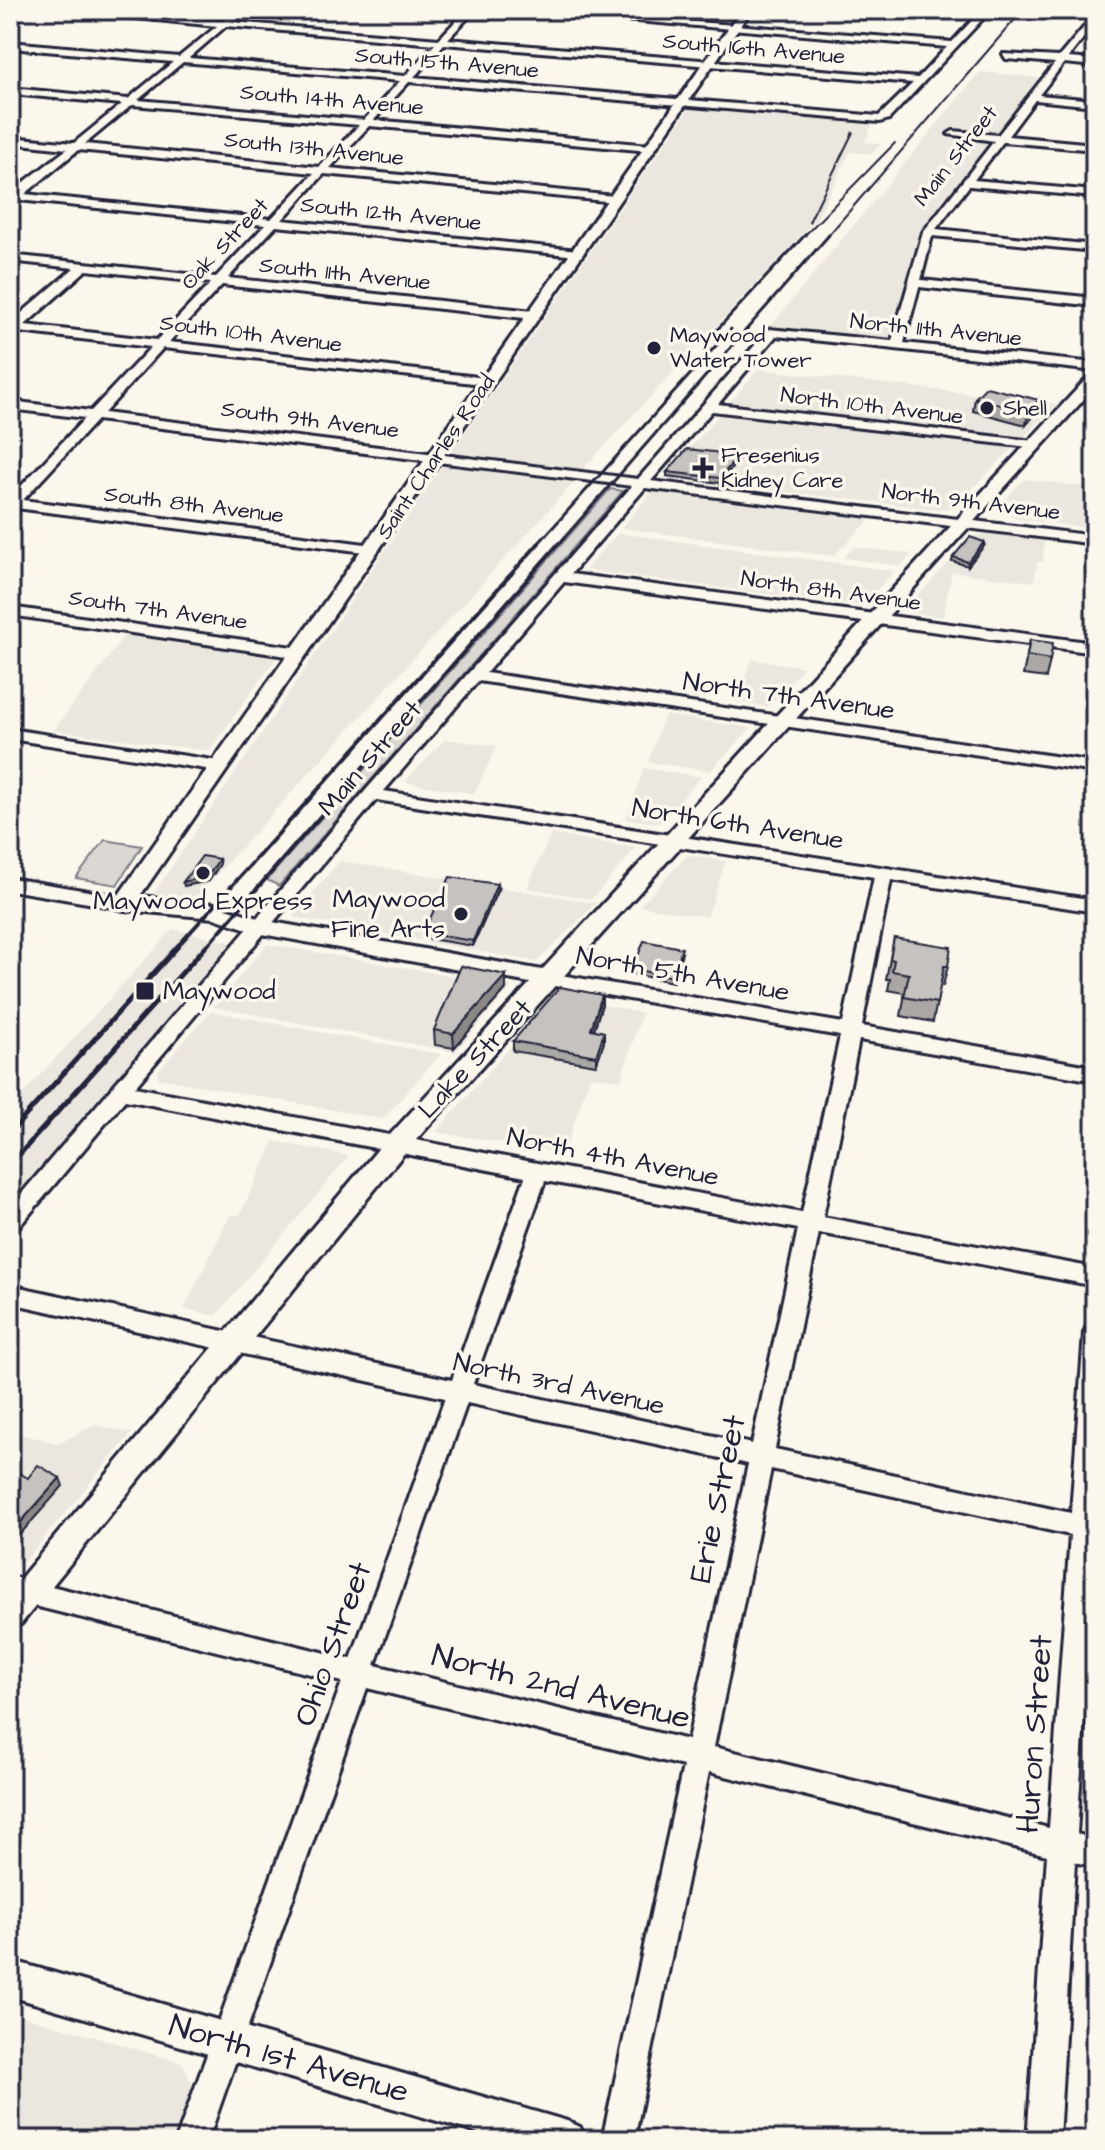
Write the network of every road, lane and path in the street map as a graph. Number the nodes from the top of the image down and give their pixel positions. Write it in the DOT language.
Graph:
graph roads {
  1 [pos="59,10"];
  2 [pos="241,10"];
  3 [pos="471,10"];
  4 [pos="510,10"];
  5 [pos="746,10"];
  6 [pos="956,10"];
  7 [pos="986,11"];
  8 [pos="225,23"];
  9 [pos="1093,23"];
  10 [pos="734,28"];
  11 [pos="442,42"];
  12 [pos="10,45"];
  13 [pos="953,45"];
  14 [pos="1006,56"];
  15 [pos="1062,60"];
  16 [pos="180,61"];
  17 [pos="709,63"];
  18 [pos="1095,63"];
  19 [pos="407,79"];
  20 [pos="920,81"];
  21 [pos="10,91"];
  22 [pos="1032,97"];
  23 [pos="130,102"];
  24 [pos="1095,103"];
  25 [pos="681,104"];
  26 [pos="367,123"];
  27 [pos="953,134"];
  28 [pos="999,138"];
  29 [pos="10,140"];
  30 [pos="76,146"];
  31 [pos="1095,147"];
  32 [pos="650,148"];
  33 [pos="324,170"];
  34 [pos="965,182"];
  35 [pos="1095,194"];
  36 [pos="12,198"];
  37 [pos="615,199"];
  38 [pos="276,222"];
  39 [pos="928,232"];
  40 [pos="1095,248"];
  41 [pos="578,253"];
  42 [pos="10,258"];
  43 [pos="83,266"];
  44 [pos="221,281"];
  45 [pos="914,283"];
  46 [pos="1095,302"];
  47 [pos="533,315"];
  48 [pos="12,329"];
  49 [pos="773,332"];
  50 [pos="163,344"];
  51 [pos="897,346"];
  52 [pos="1095,367"];
  53 [pos="1095,378"];
  54 [pos="487,382"];
  55 [pos="10,405"];
  56 [pos="706,406"];
  57 [pos="97,415"];
  58 [pos="1034,445"];
  59 [pos="435,458"];
  60 [pos="604,478"];
  61 [pos="642,483"];
  62 [pos="11,505"];
  63 [pos="961,523"];
  64 [pos="1095,540"];
  65 [pos="373,549"];
  66 [pos="561,577"];
  67 [pos="10,611"];
  68 [pos="873,619"];
  69 [pos="1095,648"];
  70 [pos="300,653"];
  71 [pos="475,676"];
  72 [pos="780,721"];
  73 [pos="10,734"];
  74 [pos="219,766"];
  75 [pos="1095,767"];
  76 [pos="372,794"];
  77 [pos="673,839"];
  78 [pos="884,873"];
  79 [pos="10,884"];
  80 [pos="124,903"];
  81 [pos="1095,906"];
  82 [pos="262,927"];
  83 [pos="549,979"];
  84 [pos="851,1031"];
  85 [pos="1095,1074"];
  86 [pos="121,1092"];
  87 [pos="397,1144"];
  88 [pos="538,1171"];
  89 [pos="10,1222"];
  90 [pos="810,1223"];
  91 [pos="1095,1277"];
  92 [pos="10,1294"];
  93 [pos="1095,1333"];
  94 [pos="234,1342"];
  95 [pos="459,1391"];
  96 [pos="761,1457"];
  97 [pos="1089,1528"];
  98 [pos="19,1590"];
  99 [pos="10,1614"];
  100 [pos="358,1673"];
  101 [pos="699,1756"];
  102 [pos="1062,1845"];
  103 [pos="1095,1853"];
  104 [pos="10,1978"];
  105 [pos="227,2041"];
  106 [pos="192,2140"];
  107 [pos="567,2140"];
  108 [pos="618,2140"];
  109 [pos="1043,2140"];
  1 -- 8 [label="street, South 16th Avenue"];
  2 -- 8 [label="street"];
  3 -- 11 [label="street, Oak Street"];
  4 -- 10 [label="street"];
  5 -- 10 [label="main road, Saint Charles Road"];
  6 -- 7 [label="street"];
  7 -- 13 [label="street"];
  8 -- 11 [label="street, South 16th Avenue"];
  8 -- 16 [label="street"];
  9 -- 15 [label="street, Main Street"];
  10 -- 13 [label="street"];
  10 -- 17 [label="main road, Saint Charles Road"];
  11 -- 17 [label="street, South 16th Avenue"];
  11 -- 19 [label="street, Oak Street"];
  12 -- 16 [label="street, South 15th Avenue"];
  13 -- 20 [label="street"];
  14 -- 15 [label="street"];
  15 -- 18 [label="street"];
  15 -- 22 [label="street, Main Street"];
  16 -- 19 [label="street, South 15th Avenue"];
  16 -- 23 [label="street"];
  17 -- 20 [label="street, South 16th Avenue"];
  17 -- 25 [label="main road, Saint Charles Road"];
  19 -- 25 [label="street, South 15th Avenue"];
  19 -- 26 [label="street, Oak Street"];
  20 -- 25 [label="street, South 15th Avenue"];
  21 -- 23 [label="street, South 14th Avenue"];
  22 -- 24 [label="street"];
  22 -- 28 [label="street, Main Street"];
  23 -- 26 [label="street, South 14th Avenue"];
  23 -- 30 [label="street"];
  25 -- 32 [label="main road, Saint Charles Road"];
  26 -- 32 [label="street, South 14th Avenue"];
  26 -- 33 [label="street, Oak Street"];
  27 -- 28 [label="street"];
  28 -- 31 [label="street"];
  28 -- 34 [label="street, Main Street"];
  29 -- 30 [label="street, South 13th Avenue"];
  30 -- 33 [label="street, South 13th Avenue"];
  30 -- 36 [label="street"];
  32 -- 37 [label="main road, Saint Charles Road"];
  33 -- 37 [label="street, South 13th Avenue"];
  33 -- 38 [label="street, Oak Street"];
  34 -- 35 [label="street"];
  34 -- 39 [label="street, Main Street"];
  36 -- 38 [label="street, South 12th Avenue"];
  37 -- 41 [label="main road, Saint Charles Road"];
  38 -- 41 [label="street, South 12th Avenue"];
  38 -- 44 [label="street, Oak Street"];
  39 -- 40 [label="street"];
  39 -- 45 [label="street, Main Street"];
  41 -- 47 [label="main road, Saint Charles Road"];
  42 -- 43 [label="street, South 11th Avenue"];
  43 -- 44 [label="street, South 11th Avenue"];
  43 -- 48 [label="street"];
  44 -- 47 [label="street, South 11th Avenue"];
  44 -- 50 [label="street, Oak Street"];
  45 -- 46 [label="street"];
  45 -- 51 [label="street, Main Street"];
  47 -- 54 [label="main road, Saint Charles Road"];
  48 -- 50 [label="street, South 10th Avenue"];
  49 -- 51 [label="street, North 11th Avenue"];
  49 -- 56 [label="street, Main Street"];
  50 -- 54 [label="street, South 10th Avenue"];
  50 -- 57 [label="street, Oak Street"];
  51 -- 52 [label="street, North 11th Avenue"];
  53 -- 58 [label="main road, Lake Street"];
  54 -- 59 [label="main road, Saint Charles Road"];
  55 -- 57 [label="street, South 9th Avenue"];
  56 -- 58 [label="street, North 10th Avenue"];
  56 -- 61 [label="street, Main Street"];
  57 -- 59 [label="street, South 9th Avenue"];
  57 -- 62 [label="street, Oak Street"];
  58 -- 63 [label="main road, Lake Street"];
  59 -- 60 [label="street, South 9th Avenue"];
  59 -- 65 [label="main road, Saint Charles Road"];
  60 -- 61 [label="street, North 9th Avenue"];
  61 -- 63 [label="street, North 9th Avenue"];
  61 -- 66 [label="street, Main Street"];
  62 -- 65 [label="street, South 8th Avenue"];
  63 -- 64 [label="street, North 9th Avenue"];
  63 -- 68 [label="main road, Lake Street"];
  65 -- 70 [label="main road, Saint Charles Road"];
  66 -- 68 [label="street, North 8th Avenue"];
  66 -- 71 [label="street, Main Street"];
  67 -- 70 [label="street, South 7th Avenue"];
  68 -- 69 [label="street, North 8th Avenue"];
  68 -- 72 [label="main road, Lake Street"];
  70 -- 74 [label="main road, Saint Charles Road"];
  71 -- 72 [label="street, North 7th Avenue"];
  71 -- 76 [label="street, Main Street"];
  72 -- 75 [label="street, North 7th Avenue"];
  72 -- 77 [label="main road, Lake Street"];
  73 -- 74 [label="street"];
  74 -- 80 [label="main road, Saint Charles Road"];
  76 -- 77 [label="street, North 6th Avenue"];
  76 -- 82 [label="street, Main Street"];
  77 -- 78 [label="street, North 6th Avenue"];
  77 -- 83 [label="main road, Lake Street"];
  78 -- 81 [label="street, North 6th Avenue"];
  78 -- 84 [label="street, Erie Street"];
  79 -- 80 [label="street"];
  80 -- 82 [label="main road, North 5th Avenue"];
  82 -- 83 [label="main road, North 5th Avenue"];
  82 -- 86 [label="street, Main Street"];
  83 -- 84 [label="street, North 5th Avenue"];
  83 -- 87 [label="main road, Lake Street"];
  84 -- 85 [label="street, North 5th Avenue"];
  84 -- 90 [label="street, Erie Street"];
  86 -- 87 [label="street, North 4th Avenue"];
  86 -- 89 [label="street, Main Street"];
  87 -- 88 [label="street, North 4th Avenue"];
  87 -- 94 [label="main road, Lake Street"];
  88 -- 90 [label="street, North 4th Avenue"];
  88 -- 95 [label="street, Ohio Street"];
  90 -- 91 [label="street, North 4th Avenue"];
  90 -- 96 [label="street, Erie Street"];
  92 -- 94 [label="street, North 3rd Avenue"];
  93 -- 97 [label="street, Huron Street"];
  94 -- 95 [label="street, North 3rd Avenue"];
  94 -- 98 [label="main road, Lake Street"];
  95 -- 96 [label="street, North 3rd Avenue"];
  95 -- 100 [label="street, Ohio Street"];
  96 -- 97 [label="street, North 3rd Avenue"];
  96 -- 101 [label="street, Erie Street"];
  97 -- 102 [label="street, Huron Street"];
  98 -- 99 [label="main road, Lake Street"];
  98 -- 100 [label="street, North 2nd Avenue"];
  100 -- 101 [label="street, North 2nd Avenue"];
  100 -- 105 [label="street, Ohio Street"];
  101 -- 102 [label="street, North 2nd Avenue"];
  101 -- 108 [label="street, Erie Street"];
  102 -- 103 [label="street, North 2nd Avenue"];
  102 -- 109 [label="street, Huron Street"];
  104 -- 105 [label="main road, North 1st Avenue"];
  105 -- 106 [label="street, Ohio Street"];
  105 -- 107 [label="main road, North 1st Avenue"];
}
